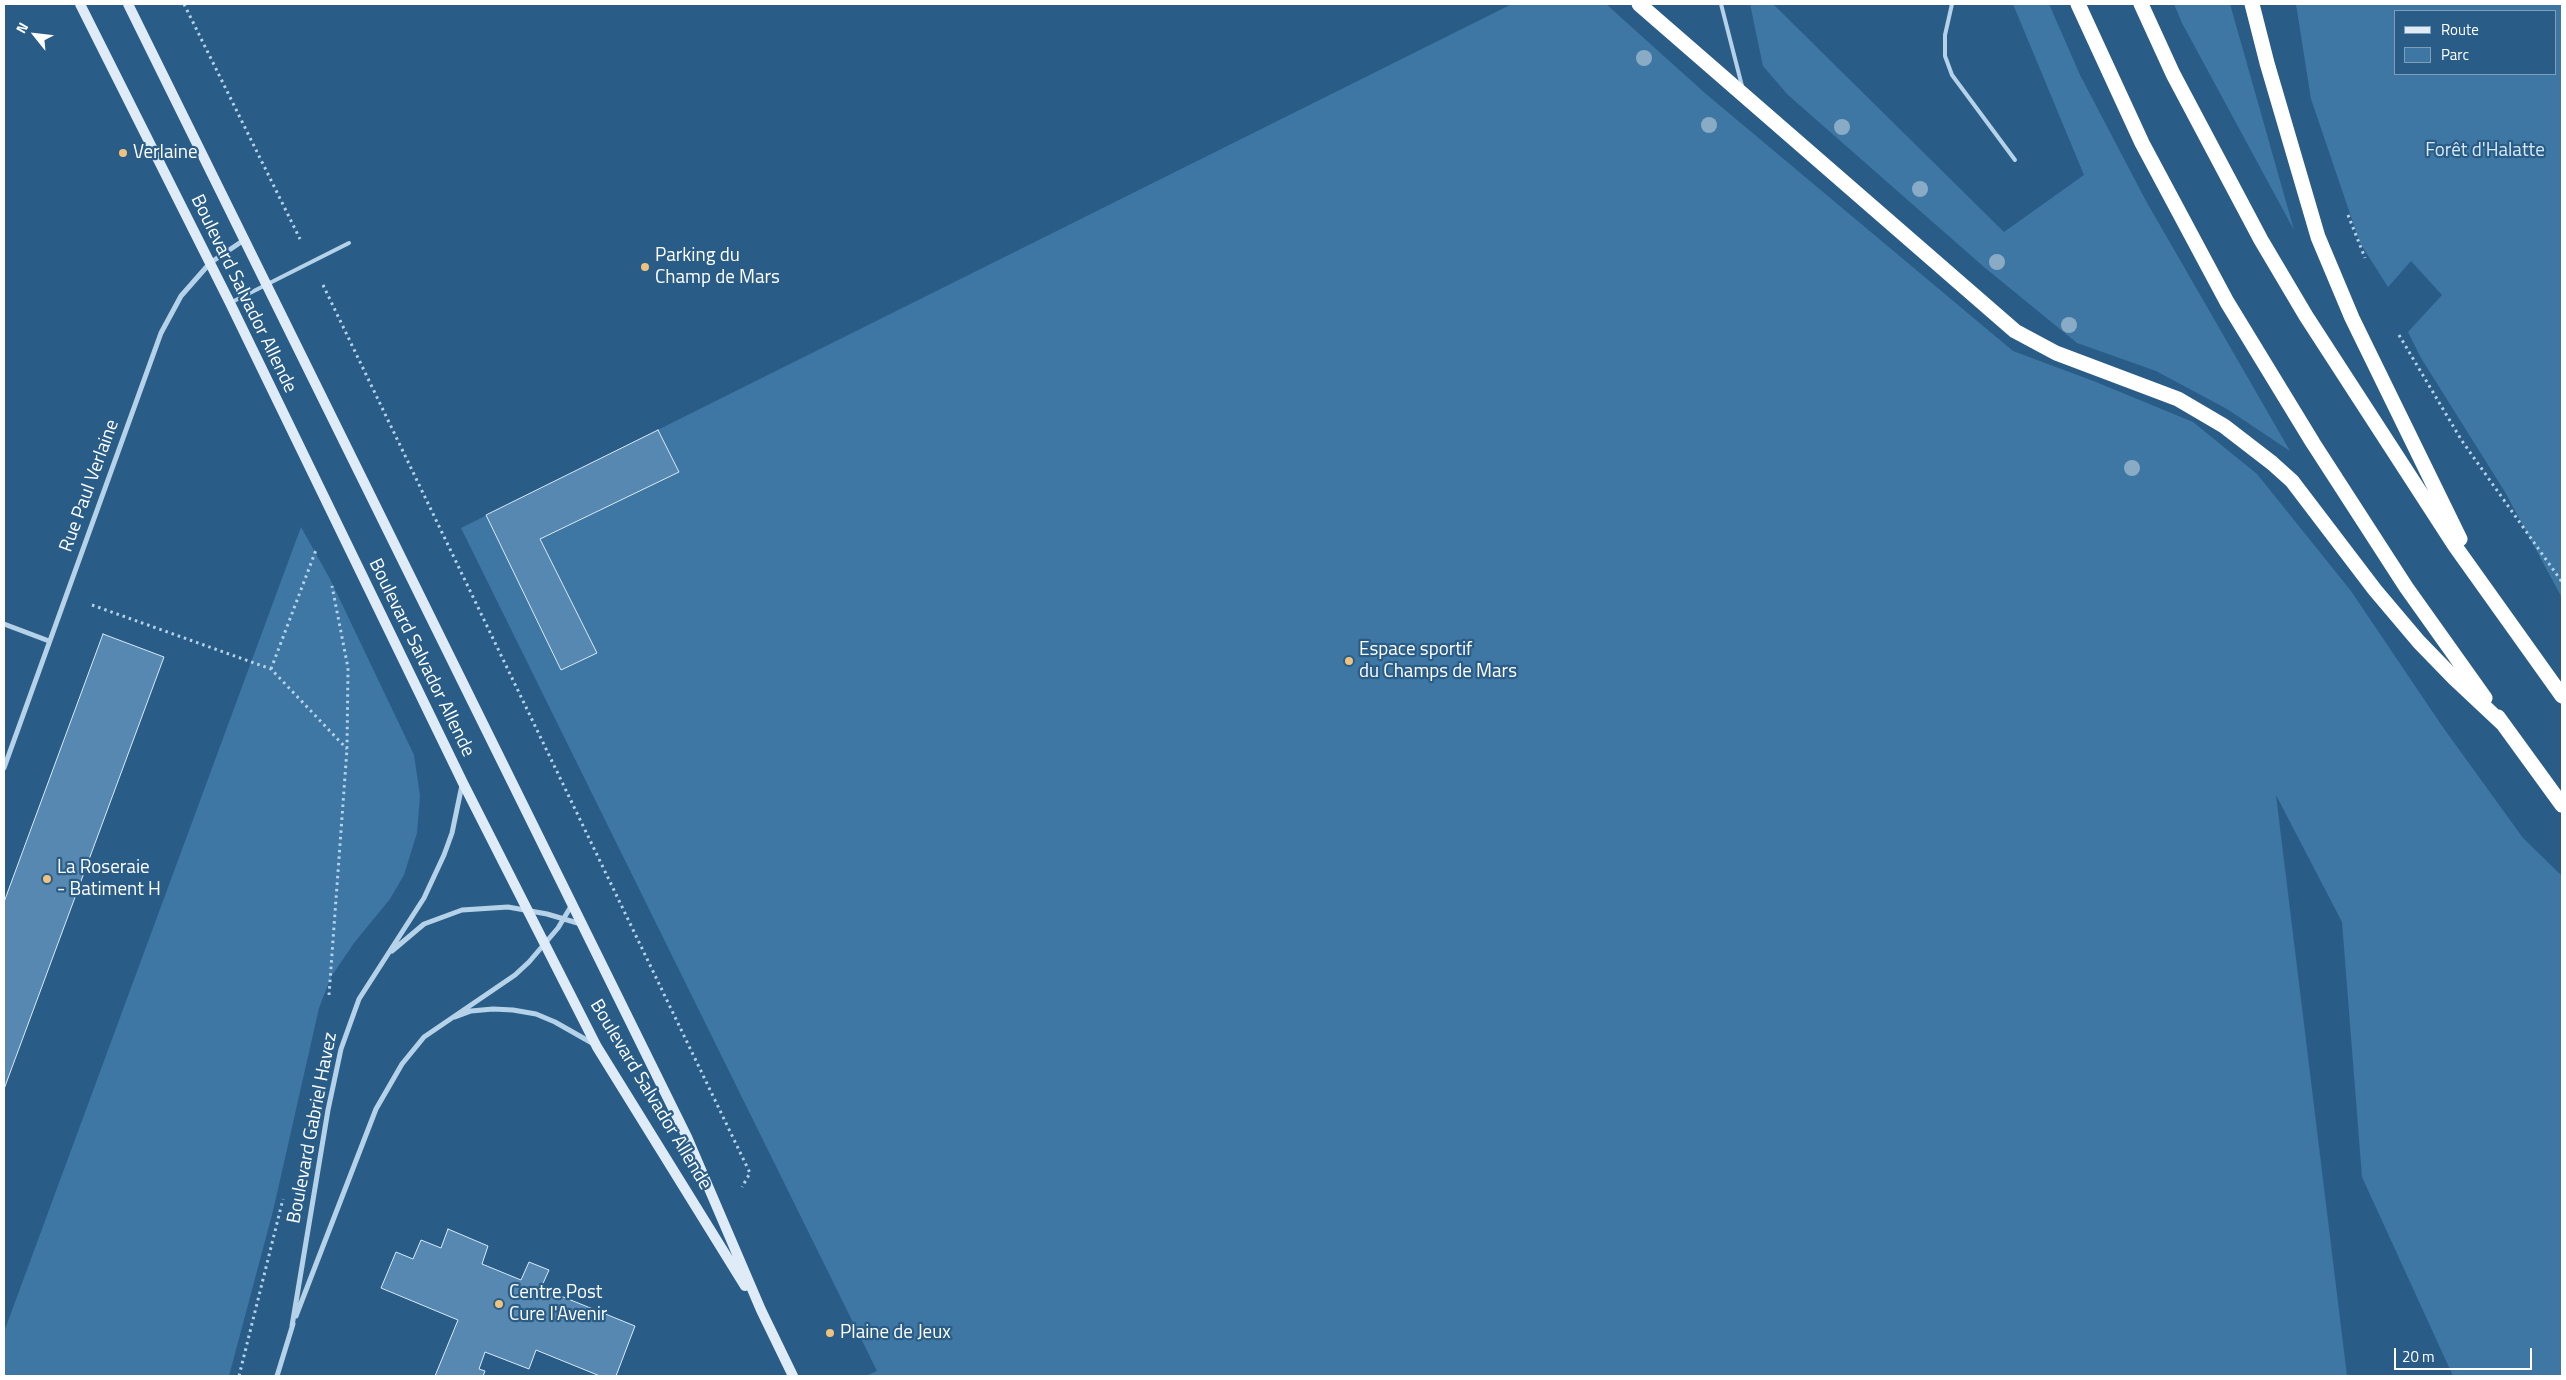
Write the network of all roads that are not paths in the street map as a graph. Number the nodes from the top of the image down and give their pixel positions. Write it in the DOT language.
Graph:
graph roads {
  1 [pos="80,4"];
  2 [pos="128,4"];
  3 [pos="1640,4"];
  4 [pos="1721,4"];
  5 [pos="1952,4"];
  6 [pos="2078,4"];
  7 [pos="2141,4"];
  8 [pos="2252,4"];
  9 [pos="1745,96"];
  10 [pos="2015,160"];
  11 [pos="244,240"];
  12 [pos="348,243"];
  13 [pos="210,263"];
  14 [pos="266,285"];
  15 [pos="230,303"];
  16 [pos="2483,585"];
  17 [pos="4,624"];
  18 [pos="49,641"];
  19 [pos="2562,696"];
  20 [pos="2504,724"];
  21 [pos="4,768"];
  22 [pos="463,783"];
  23 [pos="2562,805"];
  24 [pos="573,902"];
  25 [pos="527,909"];
  26 [pos="563,919"];
  27 [pos="585,926"];
  28 [pos="546,944"];
  29 [pos="372,977"];
  30 [pos="447,1019"];
  31 [pos="597,1047"];
  32 [pos="760,1310"];
  33 [pos="292,1326"];
  34 [pos="277,1376"];
  35 [pos="793,1376"];
  1 -- 13 [label="street, Boulevard Salvador Allende"];
  2 -- 11 [label="street, Boulevard Salvador Allende"];
  3 -- 9 [label="highway"];
  4 -- 9 [label="lane"];
  5 -- 10 [label="lane"];
  6 -- 20 [label="highway"];
  7 -- 16 [label="highway"];
  8 -- 16 [label="highway"];
  9 -- 20 [label="highway"];
  11 -- 13 [label="street, Rue Paul Verlaine"];
  11 -- 14 [label="street, Boulevard Salvador Allende"];
  12 -- 14 [label="lane"];
  13 -- 15 [label="street, Boulevard Salvador Allende"];
  13 -- 18 [label="street, Rue Paul Verlaine"];
  14 -- 15 [label="lane"];
  14 -- 24 [label="street, Boulevard Salvador Allende"];
  15 -- 22 [label="street, Boulevard Salvador Allende"];
  16 -- 19 [label="highway"];
  17 -- 18 [label="street"];
  18 -- 21 [label="street, Rue Paul Verlaine"];
  20 -- 23 [label="highway"];
  22 -- 25 [label="street, Boulevard Salvador Allende"];
  22 -- 29 [label="street, Boulevard Gabriel Havez"];
  24 -- 26 [label="street, Boulevard Gabriel Havez"];
  24 -- 27 [label="street, Boulevard Salvador Allende"];
  25 -- 26 [label="street"];
  25 -- 28 [label="street, Boulevard Salvador Allende"];
  25 -- 29 [label="street"];
  26 -- 27 [label="street"];
  26 -- 28 [label="street, Boulevard Gabriel Havez"];
  27 -- 32 [label="street, Boulevard Salvador Allende"];
  28 -- 30 [label="street, Boulevard Gabriel Havez"];
  28 -- 31 [label="street, Boulevard Salvador Allende"];
  29 -- 33 [label="street, Boulevard Gabriel Havez"];
  30 -- 31 [label="street, Boulevard Gabriel Havez"];
  30 -- 33 [label="street, Boulevard Gabriel Havez"];
  31 -- 32 [label="street, Boulevard Salvador Allende"];
  32 -- 35 [label="street, Boulevard Salvador Allende"];
  33 -- 34 [label="street, Boulevard Gabriel Havez"];
}
